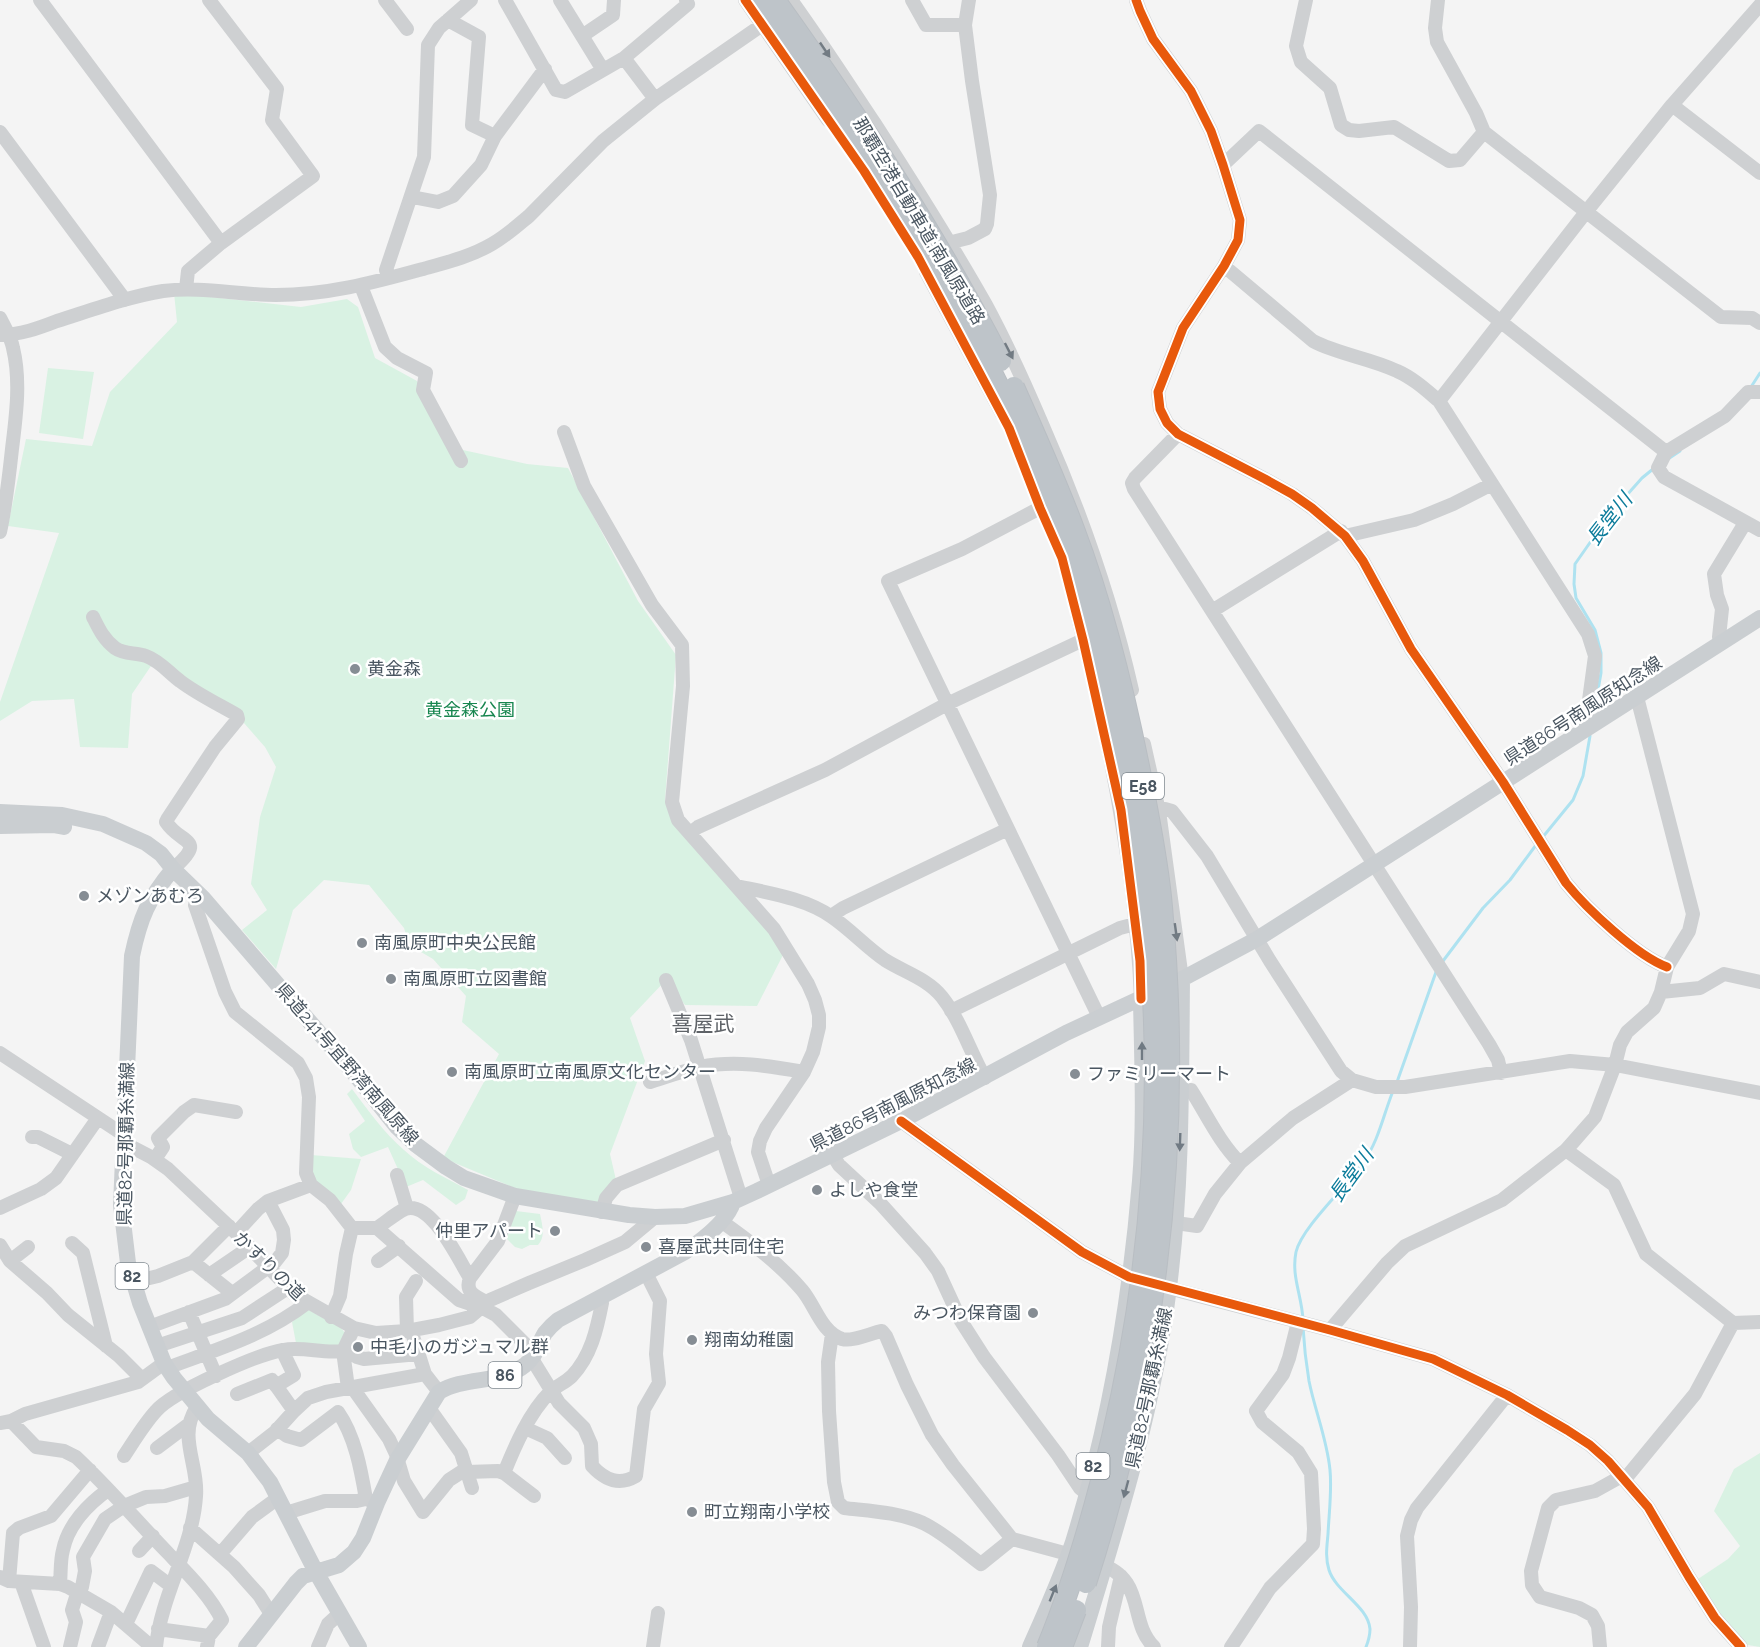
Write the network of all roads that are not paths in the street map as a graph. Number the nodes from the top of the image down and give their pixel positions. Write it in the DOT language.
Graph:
graph roads {
  1 [pos="40,0"];
  2 [pos="210,0"];
  3 [pos="385,0"];
  4 [pos="471,0"];
  5 [pos="505,0"];
  6 [pos="560,0"];
  7 [pos="614,0"];
  8 [pos="686,0"];
  9 [pos="745,0"];
  10 [pos="758,0"];
  11 [pos="788,0"];
  12 [pos="912,0"];
  13 [pos="969,0"];
  14 [pos="1136,0"];
  15 [pos="1306,0"];
  16 [pos="1438,0"];
  17 [pos="1760,5"];
  18 [pos="448,20"];
  19 [pos="762,25"];
  20 [pos="965,25"];
  21 [pos="407,29"];
  22 [pos="582,36"];
  23 [pos="624,58"];
  24 [pos="545,69"];
  25 [pos="603,70"];
  26 [pos="534,83"];
  27 [pos="556,90"];
  28 [pos="655,99"];
  29 [pos="1672,105"];
  30 [pos="0,132"];
  31 [pos="1484,132"];
  32 [pos="495,136"];
  33 [pos="1223,165"];
  34 [pos="1760,173"];
  35 [pos="412,197"];
  36 [pos="1586,212"];
  37 [pos="221,243"];
  38 [pos="951,244"];
  39 [pos="1224,266"];
  40 [pos="389,278"];
  41 [pos="361,285"];
  42 [pos="186,289"];
  43 [pos="125,300"];
  44 [pos="0,318"];
  45 [pos="1501,321"];
  46 [pos="1760,323"];
  47 [pos="5,335"];
  48 [pos="1760,392"];
  49 [pos="1439,401"];
  50 [pos="564,432"];
  51 [pos="1178,434"];
  52 [pos="1666,452"];
  53 [pos="461,461"];
  54 [pos="1492,484"];
  55 [pos="1040,508"];
  56 [pos="1745,523"];
  57 [pos="1760,530"];
  58 [pos="0,532"];
  59 [pos="1343,534"];
  60 [pos="1212,611"];
  61 [pos="93,618"];
  62 [pos="1760,618"];
  63 [pos="1083,640"];
  64 [pos="1721,642"];
  65 [pos="1637,697"];
  66 [pos="947,704"];
  67 [pos="1587,729"];
  68 [pos="1503,782"];
  69 [pos="1159,811"];
  70 [pos="0,812"];
  71 [pos="0,826"];
  72 [pos="1008,829"];
  73 [pos="690,833"];
  74 [pos="1374,864"];
  75 [pos="173,869"];
  76 [pos="737,886"];
  77 [pos="203,898"];
  78 [pos="831,916"];
  79 [pos="1135,924"];
  80 [pos="1257,939"];
  81 [pos="1068,954"];
  82 [pos="1667,967"];
  83 [pos="1182,979"];
  84 [pos="666,980"];
  85 [pos="1760,982"];
  86 [pos="1661,992"];
  87 [pos="1141,999"];
  88 [pos="951,1011"];
  89 [pos="1099,1017"];
  90 [pos="0,1053"];
  91 [pos="1615,1065"];
  92 [pos="700,1067"];
  93 [pos="804,1072"];
  94 [pos="1501,1073"];
  95 [pos="985,1078"];
  96 [pos="1352,1080"];
  97 [pos="650,1082"];
  98 [pos="1181,1090"];
  99 [pos="1760,1093"];
  100 [pos="236,1112"];
  101 [pos="98,1118"];
  102 [pos="901,1121"];
  103 [pos="32,1137"];
  104 [pos="124,1139"];
  105 [pos="724,1140"];
  106 [pos="1566,1150"];
  107 [pos="72,1154"];
  108 [pos="832,1154"];
  109 [pos="155,1159"];
  110 [pos="1240,1163"];
  111 [pos="397,1175"];
  112 [pos="311,1185"];
  113 [pos="769,1185"];
  114 [pos="515,1196"];
  115 [pos="737,1200"];
  116 [pos="268,1201"];
  117 [pos="407,1208"];
  118 [pos="0,1209"];
  119 [pos="602,1212"];
  120 [pos="655,1217"];
  121 [pos="721,1221"];
  122 [pos="1176,1223"];
  123 [pos="352,1228"];
  124 [pos="377,1228"];
  125 [pos="233,1230"];
  126 [pos="72,1243"];
  127 [pos="0,1245"];
  128 [pos="399,1246"];
  129 [pos="28,1247"];
  130 [pos="250,1247"];
  131 [pos="10,1261"];
  132 [pos="378,1261"];
  133 [pos="193,1262"];
  134 [pos="269,1267"];
  135 [pos="646,1273"];
  136 [pos="209,1275"];
  137 [pos="1129,1277"];
  138 [pos="470,1278"];
  139 [pos="416,1281"];
  140 [pos="133,1282"];
  141 [pos="288,1288"];
  142 [pos="1169,1288"];
  143 [pos="232,1293"];
  144 [pos="599,1299"];
  145 [pos="307,1303"];
  146 [pos="486,1305"];
  147 [pos="189,1312"];
  148 [pos="331,1317"];
  149 [pos="1298,1322"];
  150 [pos="1760,1322"];
  151 [pos="1733,1323"];
  152 [pos="149,1327"];
  153 [pos="354,1328"];
  154 [pos="409,1330"];
  155 [pos="1330,1330"];
  156 [pos="196,1333"];
  157 [pos="832,1334"];
  158 [pos="106,1346"];
  159 [pos="157,1347"];
  160 [pos="282,1350"];
  161 [pos="344,1350"];
  162 [pos="206,1353"];
  163 [pos="419,1354"];
  164 [pos="533,1357"];
  165 [pos="166,1365"];
  166 [pos="425,1374"];
  167 [pos="216,1376"];
  168 [pos="142,1378"];
  169 [pos="276,1386"];
  170 [pos="350,1388"];
  171 [pos="184,1391"];
  172 [pos="551,1391"];
  173 [pos="326,1392"];
  174 [pos="440,1392"];
  175 [pos="237,1394"];
  176 [pos="1507,1395"];
  177 [pos="197,1407"];
  178 [pos="429,1408"];
  179 [pos="294,1411"];
  180 [pos="338,1412"];
  181 [pos="6,1422"];
  182 [pos="189,1424"];
  183 [pos="525,1428"];
  184 [pos="277,1429"];
  185 [pos="157,1448"];
  186 [pos="248,1453"];
  187 [pos="124,1456"];
  188 [pos="565,1458"];
  189 [pos="397,1460"];
  190 [pos="90,1470"];
  191 [pos="466,1470"];
  192 [pos="504,1473"];
  193 [pos="1624,1477"];
  194 [pos="196,1487"];
  195 [pos="472,1488"];
  196 [pos="108,1490"];
  197 [pos="1086,1493"];
  198 [pos="534,1496"];
  199 [pos="371,1501"];
  200 [pos="124,1506"];
  201 [pos="282,1506"];
  202 [pos="190,1528"];
  203 [pos="153,1536"];
  204 [pos="1012,1539"];
  205 [pos="138,1551"];
  206 [pos="221,1553"];
  207 [pos="1068,1554"];
  208 [pos="178,1564"];
  209 [pos="1105,1565"];
  210 [pos="316,1572"];
  211 [pos="1121,1576"];
  212 [pos="10,1580"];
  213 [pos="60,1584"];
  214 [pos="171,1586"];
  215 [pos="81,1594"];
  216 [pos="111,1612"];
  217 [pos="658,1613"];
  218 [pos="272,1614"];
  219 [pos="339,1614"];
  220 [pos="126,1624"];
  221 [pos="158,1629"];
  222 [pos="208,1642"];
  223 [pos="44,1647"];
  224 [pos="70,1647"];
  225 [pos="98,1647"];
  226 [pos="154,1647"];
  227 [pos="246,1647"];
  228 [pos="318,1647"];
  229 [pos="359,1647"];
  230 [pos="652,1647"];
  231 [pos="1030,1647"];
  232 [pos="1047,1647"];
  233 [pos="1062,1647"];
  234 [pos="1080,1647"];
  235 [pos="1108,1647"];
  236 [pos="1154,1647"];
  237 [pos="1231,1647"];
  238 [pos="1410,1647"];
  239 [pos="1600,1647"];
  240 [pos="1741,1647"];
  1 -- 37 [label="street"];
  2 -- 37 [label="street"];
  3 -- 21 [label="street"];
  4 -- 18 [label="street"];
  5 -- 24 [label="street"];
  6 -- 22 [label="street"];
  7 -- 22 [label="street"];
  8 -- 23 [label="street"];
  9 -- 19 [label="street"];
  10 -- 232 [label="highway, 那覇空港自動車道;南風原道路 / E58, bridge"];
  11 -- 38 [label="street, one-way"];
  11 -- 233 [label="highway, 那覇空港自動車道;南風原道路 / E58, bridge"];
  12 -- 20 [label="street"];
  13 -- 20 [label="street"];
  14 -- 33 [label="street"];
  15 -- 31 [label="street"];
  16 -- 31 [label="street"];
  17 -- 29 [label="street"];
  18 -- 32 [label="street"];
  18 -- 35 [label="street"];
  19 -- 28 [label="street"];
  19 -- 55 [label="street"];
  20 -- 38 [label="street"];
  22 -- 25 [label="street"];
  23 -- 25 [label="street"];
  23 -- 28 [label="street"];
  24 -- 26 [label="street"];
  24 -- 27 [label="street"];
  25 -- 27 [label="street"];
  26 -- 27 [label="street"];
  26 -- 32 [label="street"];
  28 -- 40 [label="street"];
  29 -- 34 [label="street"];
  29 -- 36 [label="street"];
  30 -- 43 [label="street"];
  31 -- 36 [label="street"];
  32 -- 35 [label="street"];
  33 -- 39 [label="street"];
  33 -- 45 [label="street"];
  35 -- 40 [label="street"];
  36 -- 45 [label="street"];
  36 -- 46 [label="street"];
  37 -- 42 [label="street"];
  38 -- 69 [label="street, one-way"];
  39 -- 49 [label="street"];
  39 -- 51 [label="street"];
  40 -- 41 [label="street"];
  41 -- 42 [label="street"];
  41 -- 53 [label="street"];
  42 -- 43 [label="street"];
  43 -- 47 [label="street"];
  44 -- 47 [label="street"];
  45 -- 49 [label="street"];
  45 -- 52 [label="street"];
  47 -- 58 [label="street"];
  48 -- 52 [label="street"];
  49 -- 54 [label="street"];
  50 -- 73 [label="street"];
  51 -- 59 [label="street"];
  51 -- 60 [label="street"];
  52 -- 56 [label="street"];
  54 -- 59 [label="street"];
  54 -- 67 [label="street"];
  55 -- 63 [label="street"];
  55 -- 66 [label="street"];
  56 -- 57 [label="street"];
  56 -- 64 [label="street"];
  59 -- 60 [label="street"];
  59 -- 68 [label="street"];
  60 -- 74 [label="street"];
  61 -- 75 [label="street"];
  62 -- 64 [label="main road, 県道86号南風原知念線"];
  63 -- 66 [label="street"];
  63 -- 79 [label="street"];
  64 -- 65 [label="main road, 県道86号南風原知念線"];
  65 -- 67 [label="main road, 県道86号南風原知念線"];
  65 -- 82 [label="street"];
  66 -- 72 [label="street"];
  66 -- 73 [label="street"];
  67 -- 68 [label="main road, 県道86号南風原知念線"];
  68 -- 74 [label="main road, 県道86号南風原知念線"];
  68 -- 82 [label="street"];
  69 -- 80 [label="street"];
  69 -- 83 [label="street, one-way"];
  70 -- 75 [label="main road"];
  71 -- 75 [label="main road"];
  72 -- 78 [label="street"];
  72 -- 81 [label="street"];
  73 -- 76 [label="street"];
  74 -- 80 [label="main road, 県道86号南風原知念線"];
  74 -- 94 [label="street"];
  75 -- 77 [label="main road, 県道241号宜野湾南風原線"];
  75 -- 104 [label="main road, 県道82号那覇糸満線 / 82"];
  76 -- 78 [label="street"];
  76 -- 93 [label="street"];
  77 -- 112 [label="street"];
  77 -- 114 [label="main road, 県道241号宜野湾南風原線"];
  78 -- 88 [label="street"];
  79 -- 81 [label="street"];
  79 -- 87 [label="street"];
  80 -- 83 [label="main road, 県道86号南風原知念線"];
  80 -- 96 [label="street"];
  81 -- 88 [label="street"];
  81 -- 89 [label="street"];
  82 -- 86 [label="street"];
  83 -- 87 [label="main road, 県道86号南風原知念線"];
  83 -- 98 [label="main road, 県道82号那覇糸満線 / 82"];
  84 -- 92 [label="street"];
  85 -- 86 [label="street"];
  86 -- 91 [label="street"];
  87 -- 89 [label="main road, 県道86号南風原知念線"];
  137 -- 87 [label="main road, 県道82号那覇糸満線 / 82, one-way"];
  88 -- 95 [label="street"];
  89 -- 95 [label="main road, 県道86号南風原知念線"];
  90 -- 101 [label="street, かすりの道"];
  91 -- 94 [label="street"];
  91 -- 99 [label="street"];
  91 -- 106 [label="street"];
  92 -- 93 [label="street"];
  92 -- 97 [label="street"];
  92 -- 105 [label="street"];
  93 -- 113 [label="street"];
  94 -- 96 [label="street"];
  95 -- 102 [label="main road, 県道86号南風原知念線"];
  96 -- 110 [label="street"];
  98 -- 110 [label="street"];
  98 -- 122 [label="main road, 県道82号那覇糸満線 / 82, one-way"];
  100 -- 109 [label="street"];
  101 -- 104 [label="street, かすりの道"];
  101 -- 107 [label="street"];
  102 -- 108 [label="main road, 県道86号南風原知念線"];
  102 -- 137 [label="street"];
  103 -- 107 [label="street"];
  104 -- 109 [label="street, かすりの道"];
  104 -- 140 [label="main road, 県道82号那覇糸満線 / 82"];
  105 -- 115 [label="street"];
  105 -- 119 [label="street"];
  106 -- 151 [label="street"];
  106 -- 155 [label="street"];
  107 -- 118 [label="street"];
  108 -- 113 [label="main road, 県道86号南風原知念線"];
  108 -- 197 [label="street"];
  109 -- 125 [label="street, かすりの道"];
  110 -- 122 [label="street"];
  111 -- 117 [label="street"];
  112 -- 116 [label="street"];
  112 -- 123 [label="street"];
  113 -- 115 [label="main road, 県道86号南風原知念線"];
  114 -- 119 [label="main road, 県道241号宜野湾南風原線"];
  114 -- 138 [label="street"];
  115 -- 120 [label="main road, 県道241号宜野湾南風原線"];
  115 -- 121 [label="main road, 86"];
  116 -- 125 [label="street"];
  116 -- 134 [label="street"];
  117 -- 124 [label="street"];
  117 -- 138 [label="street"];
  119 -- 120 [label="main road, 県道241号宜野湾南風原線"];
  120 -- 146 [label="street, かすりの道"];
  121 -- 135 [label="main road, 86"];
  121 -- 157 [label="street"];
  122 -- 142 [label="main road, 県道82号那覇糸満線 / 82"];
  123 -- 124 [label="street"];
  123 -- 148 [label="street"];
  124 -- 128 [label="street"];
  125 -- 130 [label="street, かすりの道"];
  125 -- 133 [label="street"];
  126 -- 158 [label="street"];
  127 -- 131 [label="street"];
  128 -- 132 [label="street"];
  128 -- 146 [label="street"];
  129 -- 131 [label="street"];
  130 -- 134 [label="street, かすりの道"];
  130 -- 136 [label="street"];
  131 -- 158 [label="street"];
  133 -- 136 [label="street"];
  133 -- 140 [label="street"];
  134 -- 141 [label="street, かすりの道"];
  134 -- 143 [label="street"];
  135 -- 144 [label="main road, 86"];
  135 -- 172 [label="street"];
  136 -- 143 [label="street"];
  137 -- 142 [label="street"];
  137 -- 197 [label="main road, 県道82号那覇糸満線 / 82"];
  138 -- 146 [label="street"];
  139 -- 154 [label="street"];
  140 -- 152 [label="main road, 県道82号那覇糸満線 / 82"];
  141 -- 145 [label="street, かすりの道"];
  141 -- 156 [label="street"];
  142 -- 149 [label="street"];
  142 -- 209 [label="main road, 県道82号那覇糸満線 / 82, one-way"];
  143 -- 147 [label="street"];
  144 -- 164 [label="main road, 86"];
  144 -- 172 [label="street"];
  145 -- 148 [label="street, かすりの道"];
  145 -- 162 [label="street"];
  146 -- 154 [label="street, かすりの道"];
  146 -- 164 [label="street"];
  147 -- 152 [label="street"];
  147 -- 156 [label="street"];
  148 -- 153 [label="street, かすりの道"];
  149 -- 155 [label="street"];
  149 -- 237 [label="street"];
  150 -- 151 [label="street"];
  151 -- 193 [label="street"];
  152 -- 159 [label="main road, 県道82号那覇糸満線 / 82"];
  153 -- 154 [label="street, かすりの道"];
  153 -- 161 [label="street"];
  154 -- 163 [label="street"];
  155 -- 176 [label="street"];
  156 -- 159 [label="street"];
  156 -- 162 [label="street"];
  157 -- 204 [label="street"];
  157 -- 204 [label="street"];
  158 -- 168 [label="street"];
  159 -- 165 [label="main road, 県道82号那覇糸満線 / 82"];
  160 -- 161 [label="street"];
  160 -- 167 [label="street"];
  160 -- 169 [label="street"];
  161 -- 163 [label="street"];
  161 -- 170 [label="street"];
  162 -- 165 [label="street"];
  162 -- 167 [label="street"];
  163 -- 166 [label="street"];
  164 -- 172 [label="street"];
  164 -- 174 [label="main road, 86"];
  165 -- 168 [label="street"];
  165 -- 171 [label="main road, 県道82号那覇糸満線 / 82"];
  166 -- 170 [label="street"];
  166 -- 174 [label="street"];
  167 -- 171 [label="street"];
  168 -- 181 [label="street"];
  169 -- 175 [label="street"];
  169 -- 179 [label="street"];
  170 -- 173 [label="street"];
  170 -- 189 [label="street"];
  171 -- 177 [label="main road, 県道82号那覇糸満線 / 82"];
  171 -- 187 [label="street"];
  172 -- 183 [label="street"];
  173 -- 179 [label="street"];
  173 -- 180 [label="street"];
  174 -- 178 [label="main road"];
  176 -- 193 [label="street"];
  176 -- 238 [label="street"];
  177 -- 182 [label="street"];
  177 -- 186 [label="main road, 県道82号那覇糸満線 / 82"];
  178 -- 189 [label="main road"];
  178 -- 191 [label="street"];
  179 -- 184 [label="street"];
  180 -- 184 [label="street"];
  180 -- 199 [label="street"];
  181 -- 190 [label="street"];
  182 -- 185 [label="street"];
  182 -- 194 [label="street"];
  183 -- 188 [label="street"];
  183 -- 192 [label="street"];
  184 -- 186 [label="street"];
  186 -- 201 [label="main road, 県道82号那覇糸満線 / 82"];
  189 -- 191 [label="street"];
  189 -- 199 [label="main road"];
  190 -- 196 [label="street"];
  190 -- 212 [label="street"];
  191 -- 192 [label="street"];
  191 -- 195 [label="street"];
  192 -- 198 [label="street"];
  193 -- 239 [label="street"];
  193 -- 240 [label="street"];
  194 -- 200 [label="street"];
  194 -- 202 [label="street"];
  196 -- 200 [label="street"];
  196 -- 213 [label="street"];
  197 -- 207 [label="main road, 県道82号那覇糸満線 / 82"];
  199 -- 201 [label="street"];
  199 -- 210 [label="main road"];
  200 -- 203 [label="street"];
  200 -- 215 [label="street"];
  201 -- 206 [label="street"];
  201 -- 210 [label="main road, 県道82号那覇糸満線 / 82"];
  202 -- 206 [label="street"];
  202 -- 208 [label="street"];
  203 -- 205 [label="street"];
  203 -- 208 [label="street"];
  204 -- 207 [label="street"];
  206 -- 218 [label="street"];
  207 -- 209 [label="street"];
  231 -- 207 [label="main road, 県道82号那覇糸満線 / 82, one-way"];
  208 -- 214 [label="street"];
  208 -- 222 [label="street"];
  209 -- 211 [label="street"];
  209 -- 234 [label="main road, 県道82号那覇糸満線 / 82"];
  210 -- 218 [label="main road"];
  210 -- 219 [label="main road, 県道82号那覇糸満線 / 82"];
  211 -- 235 [label="street"];
  211 -- 236 [label="street"];
  212 -- 213 [label="street"];
  212 -- 223 [label="street"];
  213 -- 215 [label="street"];
  214 -- 220 [label="street"];
  214 -- 221 [label="street"];
  215 -- 216 [label="street"];
  215 -- 224 [label="street"];
  216 -- 220 [label="street"];
  216 -- 225 [label="street"];
  217 -- 230 [label="street"];
  218 -- 227 [label="main road"];
  219 -- 228 [label="street"];
  219 -- 229 [label="main road, 県道82号那覇糸満線 / 82"];
  220 -- 226 [label="street"];
  221 -- 222 [label="street"];
  221 -- 226 [label="street"];
}
